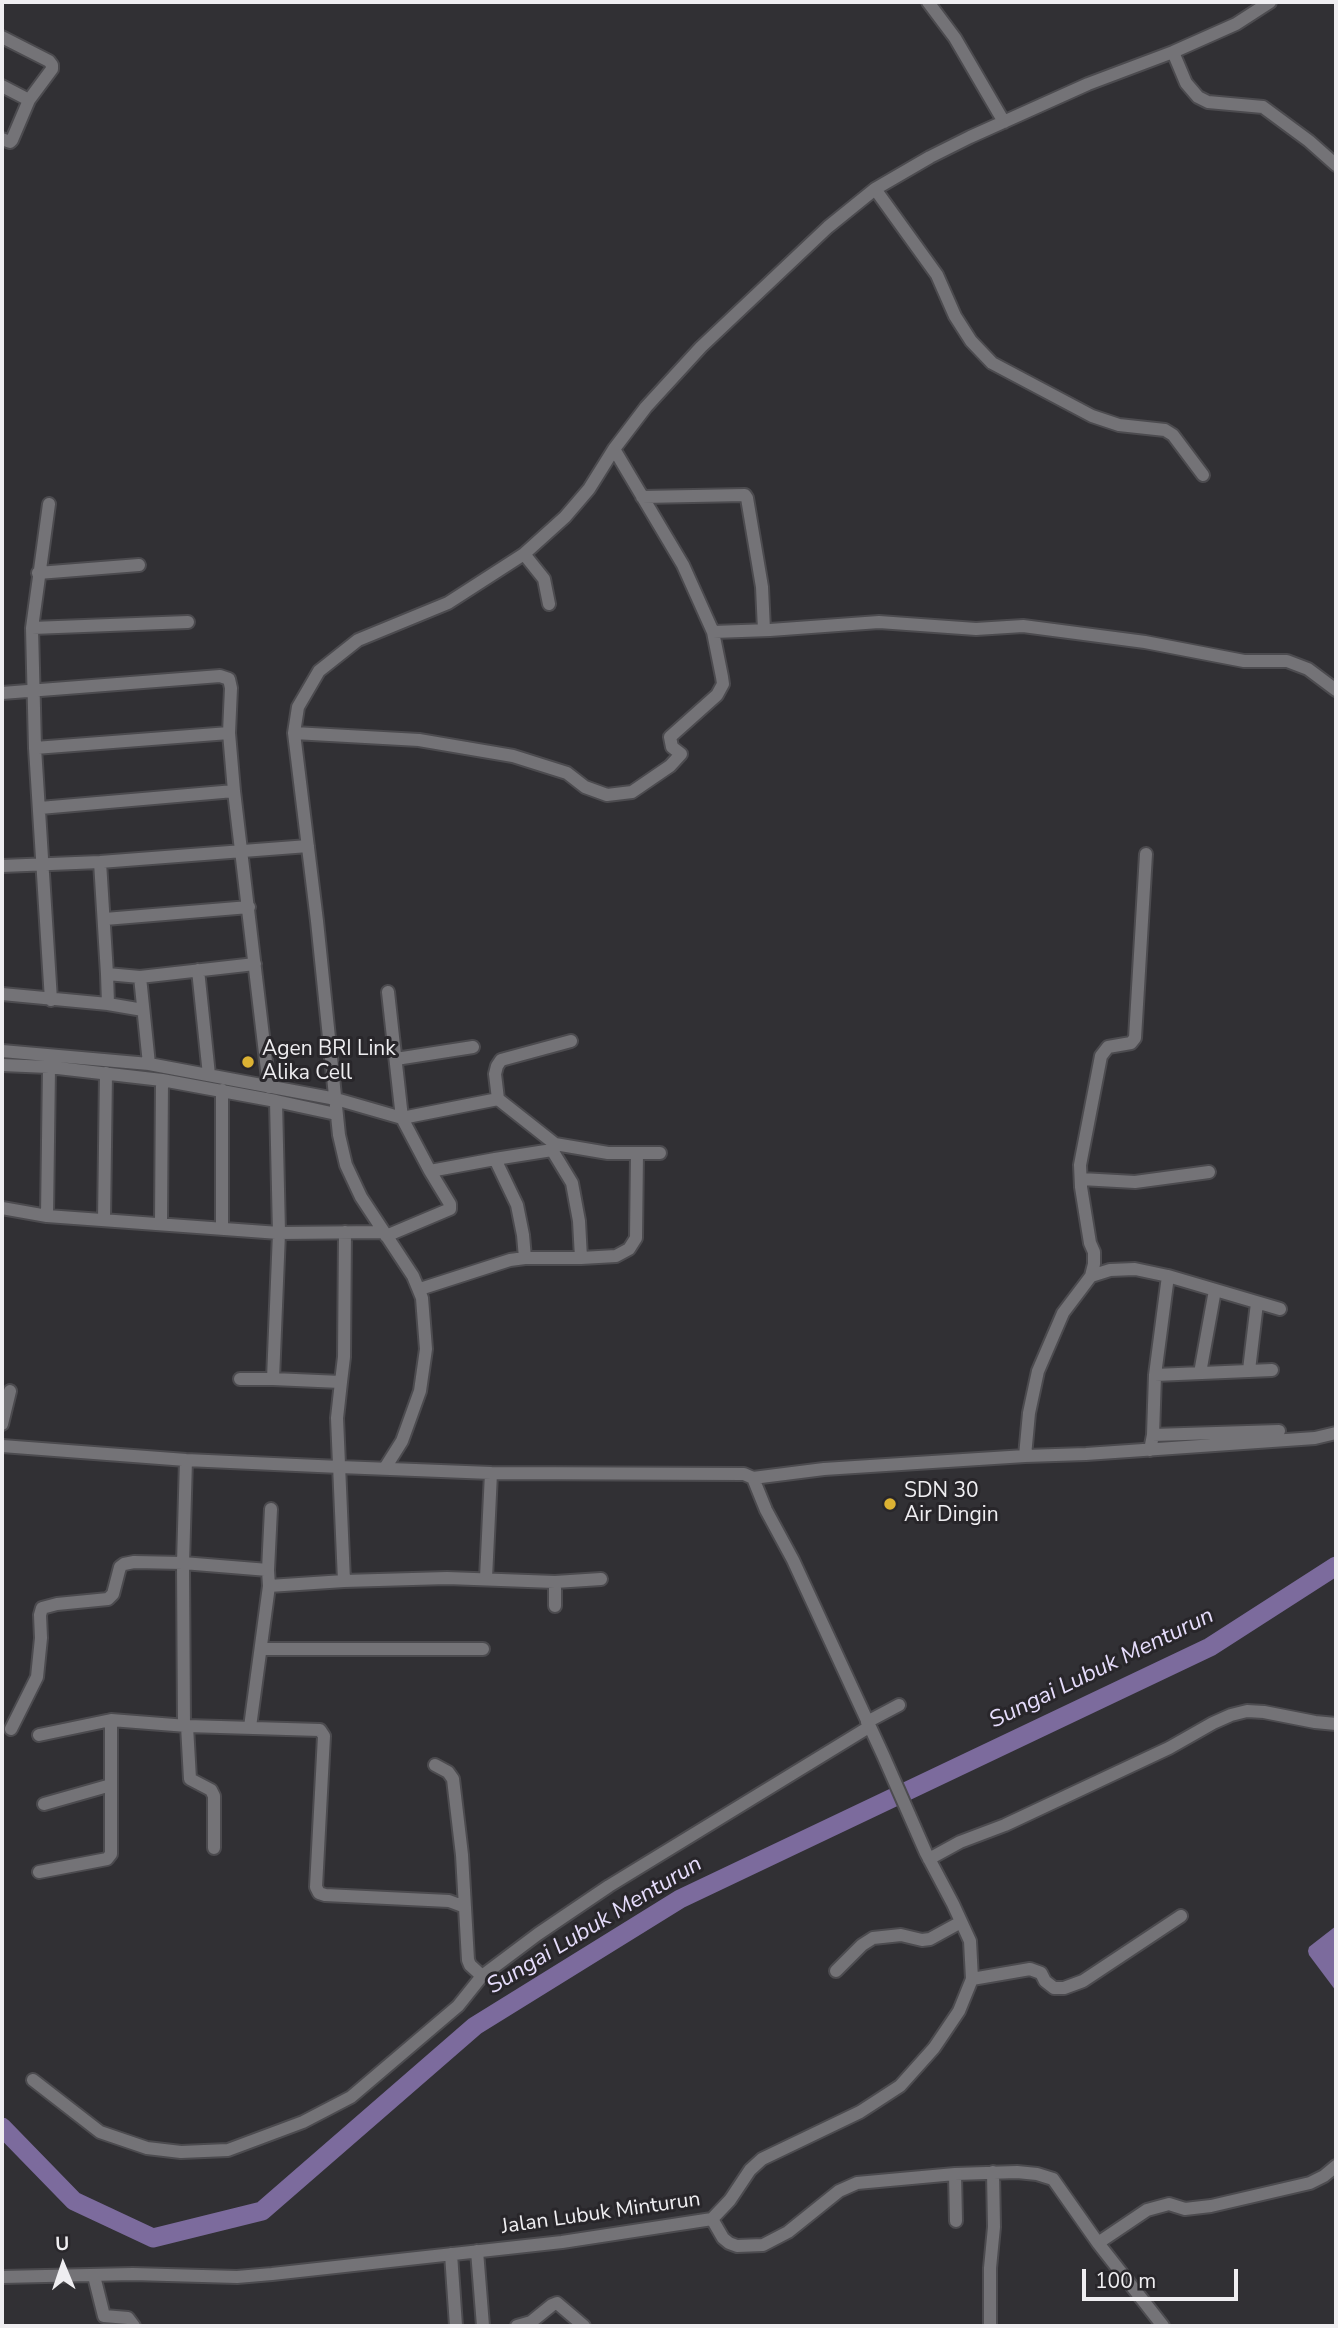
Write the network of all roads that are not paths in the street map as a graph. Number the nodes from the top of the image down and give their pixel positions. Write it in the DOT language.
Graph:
graph roads {
  1 [pos="928,2"];
  2 [pos="1270,2"];
  3 [pos="2,37"];
  4 [pos="1173,52"];
  5 [pos="2,86"];
  6 [pos="29,100"];
  7 [pos="1004,122"];
  8 [pos="2,139"];
  9 [pos="1336,165"];
  10 [pos="874,190"];
  11 [pos="614,449"];
  12 [pos="1203,475"];
  13 [pos="642,497"];
  14 [pos="49,504"];
  15 [pos="524,554"];
  16 [pos="139,565"];
  17 [pos="38,573"];
  18 [pos="548,604"];
  19 [pos="188,622"];
  20 [pos="32,628"];
  21 [pos="764,630"];
  22 [pos="713,632"];
  23 [pos="32,690"];
  24 [pos="1336,690"];
  25 [pos="2,693"];
  26 [pos="229,733"];
  27 [pos="294,733"];
  28 [pos="35,748"];
  29 [pos="234,791"];
  30 [pos="40,808"];
  31 [pos="308,846"];
  32 [pos="241,851"];
  33 [pos="1146,854"];
  34 [pos="100,862"];
  35 [pos="41,864"];
  36 [pos="2,866"];
  37 [pos="248,907"];
  38 [pos="105,919"];
  39 [pos="255,964"];
  40 [pos="198,970"];
  41 [pos="107,974"];
  42 [pos="140,977"];
  43 [pos="388,992"];
  44 [pos="2,994"];
  45 [pos="51,999"];
  46 [pos="108,1004"];
  47 [pos="143,1010"];
  48 [pos="570,1041"];
  49 [pos="473,1046"];
  50 [pos="2,1051"];
  51 [pos="396,1059"];
  52 [pos="2,1065"];
  53 [pos="149,1065"];
  54 [pos="49,1067"];
  55 [pos="106,1073"];
  56 [pos="209,1075"];
  57 [pos="162,1080"];
  58 [pos="269,1087"];
  59 [pos="222,1090"];
  60 [pos="336,1099"];
  61 [pos="498,1099"];
  62 [pos="276,1101"];
  63 [pos="336,1114"];
  64 [pos="402,1118"];
  65 [pos="554,1147"];
  66 [pos="637,1153"];
  67 [pos="660,1153"];
  68 [pos="495,1159"];
  69 [pos="430,1171"];
  70 [pos="1209,1172"];
  71 [pos="1081,1179"];
  72 [pos="2,1208"];
  73 [pos="47,1216"];
  74 [pos="104,1220"];
  75 [pos="161,1223"];
  76 [pos="222,1229"];
  77 [pos="345,1232"];
  78 [pos="279,1233"];
  79 [pos="385,1234"];
  80 [pos="525,1258"];
  81 [pos="581,1258"];
  82 [pos="1091,1276"];
  83 [pos="1168,1276"];
  84 [pos="420,1289"];
  85 [pos="1215,1290"];
  86 [pos="1257,1303"];
  87 [pos="1280,1309"];
  88 [pos="1249,1370"];
  89 [pos="1272,1370"];
  90 [pos="1200,1373"];
  91 [pos="1155,1375"];
  92 [pos="240,1379"];
  93 [pos="273,1379"];
  94 [pos="341,1382"];
  95 [pos="10,1391"];
  96 [pos="2,1424"];
  97 [pos="1279,1431"];
  98 [pos="1336,1433"];
  99 [pos="1153,1435"];
  100 [pos="2,1446"];
  101 [pos="1150,1450"];
  102 [pos="1025,1456"];
  103 [pos="186,1460"];
  104 [pos="340,1467"];
  105 [pos="385,1468"];
  106 [pos="491,1473"];
  107 [pos="754,1478"];
  108 [pos="271,1509"];
  109 [pos="183,1563"];
  110 [pos="268,1570"];
  111 [pos="486,1578"];
  112 [pos="601,1579"];
  113 [pos="344,1581"];
  114 [pos="555,1582"];
  115 [pos="269,1586"];
  116 [pos="555,1606"];
  117 [pos="261,1649"];
  118 [pos="483,1649"];
  119 [pos="899,1705"];
  120 [pos="111,1720"];
  121 [pos="1336,1724"];
  122 [pos="868,1725"];
  123 [pos="186,1726"];
  124 [pos="250,1727"];
  125 [pos="11,1729"];
  126 [pos="39,1735"];
  127 [pos="435,1765"];
  128 [pos="111,1785"];
  129 [pos="44,1804"];
  130 [pos="214,1848"];
  131 [pos="927,1854"];
  132 [pos="39,1872"];
  133 [pos="465,1907"];
  134 [pos="1181,1916"];
  135 [pos="961,1922"];
  136 [pos="836,1971"];
  137 [pos="482,1976"];
  138 [pos="972,1979"];
  139 [pos="33,2080"];
  140 [pos="1336,2166"];
  141 [pos="993,2172"];
  142 [pos="955,2174"];
  143 [pos="712,2219"];
  144 [pos="956,2221"];
  145 [pos="1098,2243"];
  146 [pos="477,2251"];
  147 [pos="450,2254"];
  148 [pos="94,2276"];
  149 [pos="2,2277"];
  150 [pos="533,2324"];
  151 [pos="134,2326"];
  152 [pos="456,2326"];
  153 [pos="483,2326"];
  154 [pos="517,2326"];
  155 [pos="584,2326"];
  156 [pos="990,2326"];
  157 [pos="1163,2326"];
  1 -- 7 [label="street"];
  2 -- 4 [label="street"];
  3 -- 6 [label="street"];
  4 -- 7 [label="street"];
  4 -- 9 [label="street"];
  5 -- 6 [label="street"];
  6 -- 8 [label="street"];
  7 -- 10 [label="street"];
  10 -- 11 [label="street"];
  10 -- 12 [label="street"];
  11 -- 13 [label="street"];
  11 -- 15 [label="street"];
  13 -- 21 [label="street"];
  13 -- 22 [label="street"];
  14 -- 17 [label="street"];
  15 -- 18 [label="street"];
  15 -- 27 [label="street"];
  16 -- 17 [label="street"];
  17 -- 20 [label="street"];
  19 -- 20 [label="street"];
  20 -- 23 [label="street"];
  21 -- 22 [label="street"];
  21 -- 24 [label="street"];
  22 -- 27 [label="street"];
  23 -- 25 [label="street"];
  23 -- 26 [label="street"];
  23 -- 28 [label="street"];
  26 -- 28 [label="street"];
  26 -- 29 [label="street"];
  27 -- 31 [label="street"];
  28 -- 30 [label="street"];
  29 -- 30 [label="street"];
  29 -- 32 [label="street"];
  30 -- 35 [label="street"];
  31 -- 32 [label="street"];
  31 -- 60 [label="street"];
  32 -- 34 [label="street"];
  32 -- 37 [label="street"];
  33 -- 71 [label="street"];
  34 -- 35 [label="street"];
  34 -- 38 [label="street"];
  35 -- 36 [label="street"];
  35 -- 45 [label="street"];
  37 -- 38 [label="street"];
  37 -- 39 [label="street"];
  38 -- 41 [label="street"];
  39 -- 40 [label="street"];
  39 -- 58 [label="street"];
  40 -- 42 [label="street"];
  40 -- 56 [label="street"];
  41 -- 42 [label="street"];
  41 -- 46 [label="street"];
  42 -- 47 [label="street"];
  43 -- 51 [label="street"];
  44 -- 45 [label="street"];
  45 -- 46 [label="street"];
  46 -- 47 [label="street"];
  47 -- 53 [label="street"];
  48 -- 61 [label="street"];
  49 -- 51 [label="street"];
  50 -- 53 [label="street"];
  51 -- 64 [label="street"];
  52 -- 54 [label="street"];
  53 -- 56 [label="street"];
  54 -- 55 [label="street"];
  54 -- 73 [label="street"];
  55 -- 57 [label="street"];
  55 -- 74 [label="street"];
  56 -- 58 [label="street"];
  57 -- 59 [label="street"];
  57 -- 75 [label="street"];
  58 -- 60 [label="street"];
  59 -- 62 [label="street"];
  59 -- 76 [label="street"];
  60 -- 63 [label="street"];
  60 -- 64 [label="street"];
  61 -- 64 [label="street"];
  61 -- 65 [label="street"];
  62 -- 63 [label="street"];
  62 -- 78 [label="street"];
  63 -- 79 [label="street"];
  64 -- 69 [label="street"];
  65 -- 66 [label="street"];
  65 -- 68 [label="street"];
  65 -- 81 [label="street"];
  66 -- 67 [label="street"];
  66 -- 81 [label="street"];
  68 -- 69 [label="street"];
  68 -- 80 [label="street"];
  69 -- 79 [label="street"];
  70 -- 71 [label="street"];
  71 -- 82 [label="street"];
  72 -- 73 [label="street"];
  73 -- 74 [label="street"];
  74 -- 75 [label="street"];
  75 -- 76 [label="street"];
  76 -- 78 [label="street"];
  77 -- 78 [label="street"];
  77 -- 79 [label="street"];
  77 -- 94 [label="street"];
  78 -- 93 [label="street"];
  79 -- 84 [label="street"];
  80 -- 81 [label="street"];
  80 -- 84 [label="street"];
  82 -- 83 [label="street"];
  82 -- 102 [label="street"];
  83 -- 85 [label="street"];
  83 -- 91 [label="street"];
  84 -- 105 [label="street"];
  85 -- 86 [label="street"];
  85 -- 90 [label="street"];
  86 -- 87 [label="street"];
  86 -- 88 [label="street"];
  88 -- 89 [label="street"];
  88 -- 90 [label="street"];
  90 -- 91 [label="street"];
  91 -- 99 [label="street"];
  92 -- 93 [label="street"];
  93 -- 94 [label="street"];
  94 -- 104 [label="street"];
  95 -- 96 [label="street"];
  97 -- 99 [label="street"];
  98 -- 101 [label="street"];
  99 -- 101 [label="street"];
  100 -- 103 [label="street"];
  101 -- 102 [label="street"];
  102 -- 107 [label="street"];
  103 -- 104 [label="street"];
  103 -- 109 [label="street"];
  104 -- 105 [label="street"];
  104 -- 113 [label="street"];
  105 -- 106 [label="street"];
  106 -- 107 [label="street"];
  106 -- 111 [label="street"];
  107 -- 122 [label="street, Jalan Lubuk Minturun"];
  108 -- 110 [label="street"];
  109 -- 110 [label="street"];
  109 -- 123 [label="street"];
  109 -- 125 [label="street"];
  110 -- 115 [label="street"];
  111 -- 113 [label="street"];
  111 -- 114 [label="street"];
  112 -- 114 [label="street"];
  113 -- 115 [label="street"];
  114 -- 116 [label="street"];
  115 -- 117 [label="street"];
  117 -- 118 [label="street"];
  117 -- 124 [label="street"];
  119 -- 122 [label="street"];
  120 -- 123 [label="street"];
  120 -- 126 [label="street"];
  120 -- 128 [label="street"];
  121 -- 131 [label="street"];
  122 -- 131 [label="street, Jalan Lubuk Minturun"];
  122 -- 137 [label="street"];
  123 -- 124 [label="street"];
  123 -- 130 [label="street"];
  124 -- 133 [label="street"];
  127 -- 133 [label="street"];
  128 -- 129 [label="street"];
  128 -- 132 [label="street"];
  131 -- 135 [label="street, Jalan Lubuk Minturun"];
  133 -- 137 [label="street"];
  134 -- 138 [label="street"];
  135 -- 136 [label="street"];
  135 -- 138 [label="street, Jalan Lubuk Minturun"];
  137 -- 139 [label="street"];
  138 -- 143 [label="street, Jalan Lubuk Minturun"];
  140 -- 145 [label="street"];
  141 -- 142 [label="street"];
  141 -- 145 [label="street"];
  141 -- 156 [label="street"];
  142 -- 143 [label="street"];
  142 -- 144 [label="street"];
  143 -- 146 [label="street, Jalan Lubuk Minturun"];
  145 -- 157 [label="street"];
  146 -- 147 [label="street, Jalan Lubuk Minturun"];
  146 -- 153 [label="street"];
  147 -- 148 [label="street, Jalan Lubuk Minturun"];
  147 -- 152 [label="street"];
  148 -- 149 [label="street, Jalan Lubuk Minturun"];
  148 -- 151 [label="street"];
  150 -- 154 [label="street"];
  150 -- 155 [label="street"];
}
